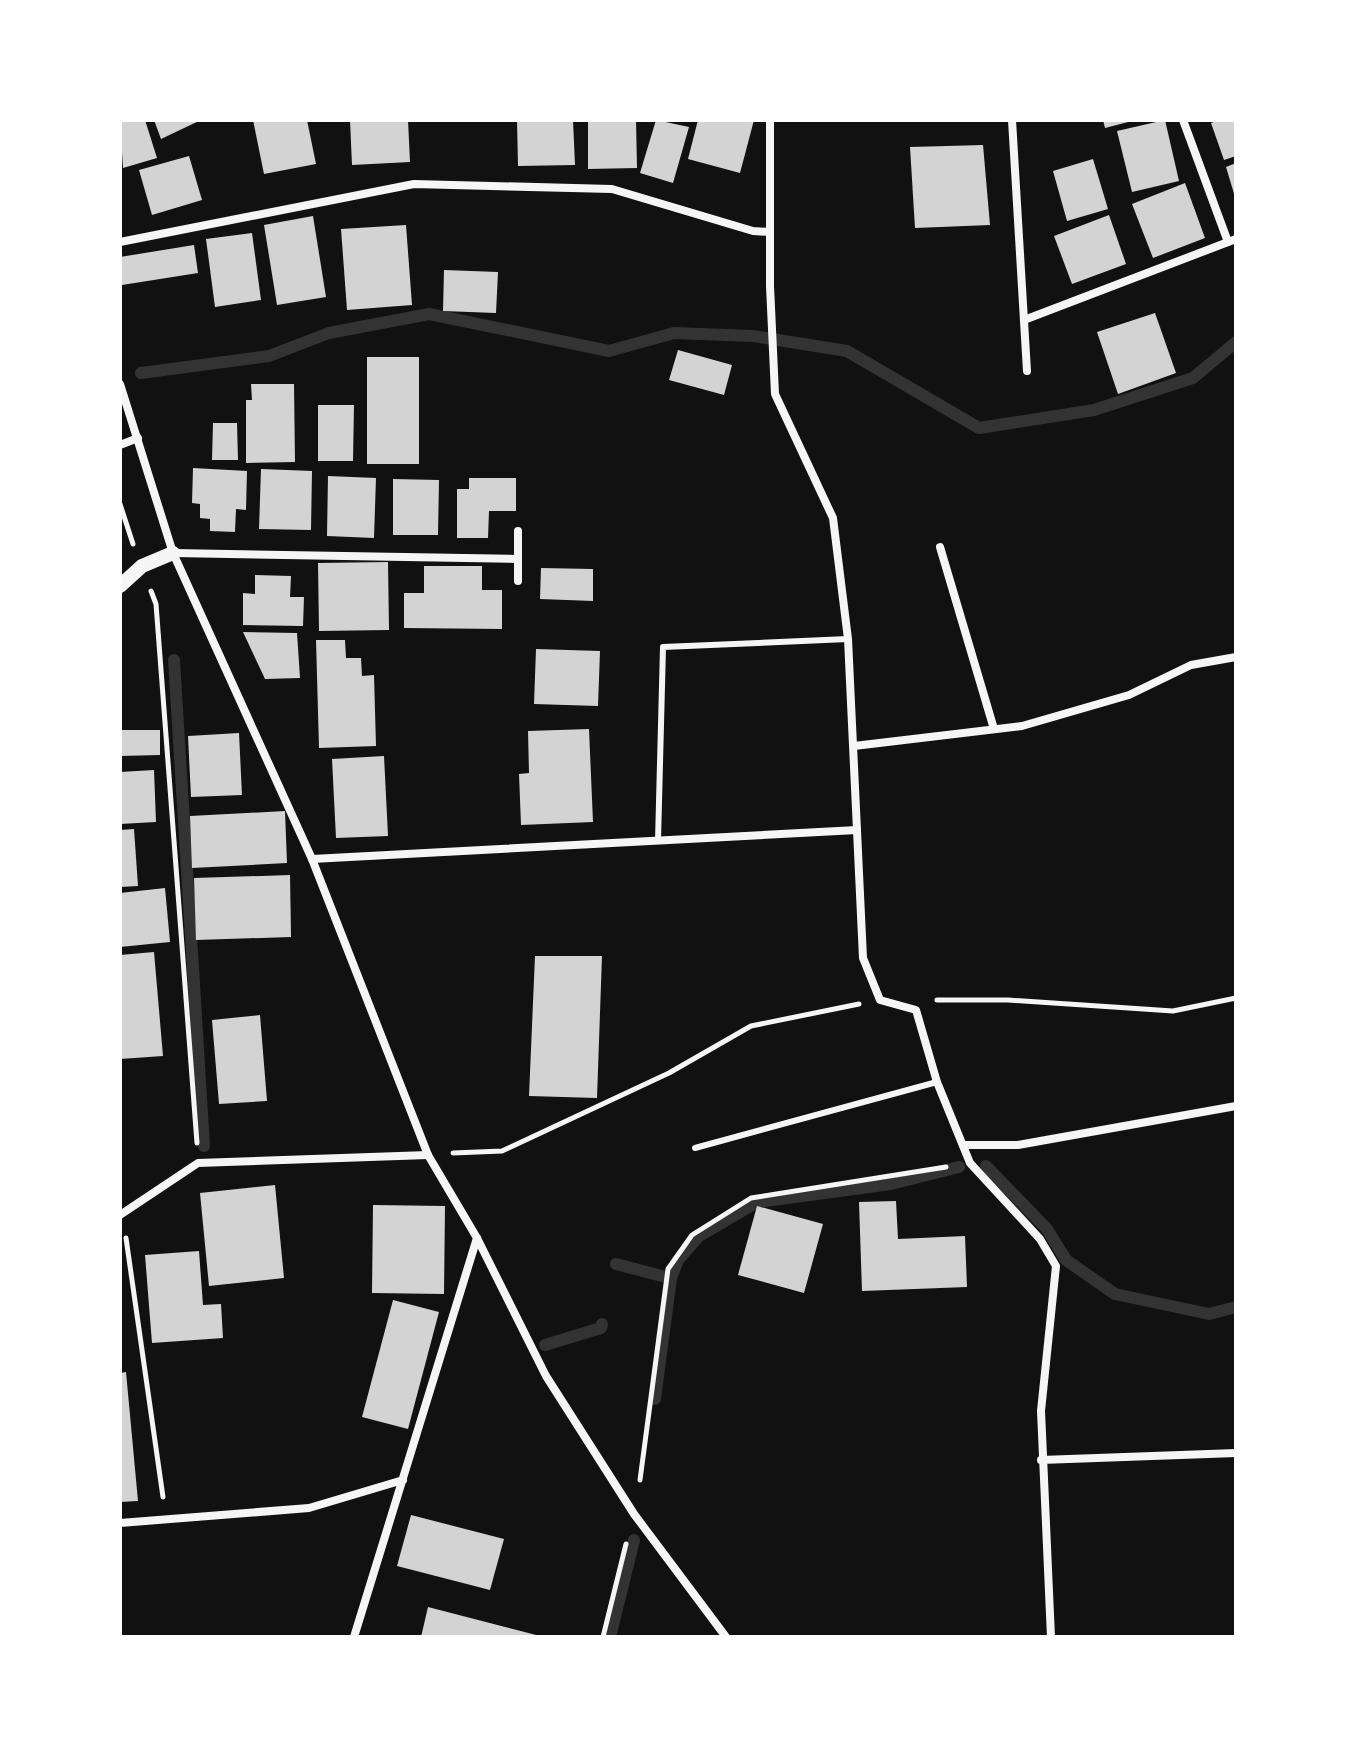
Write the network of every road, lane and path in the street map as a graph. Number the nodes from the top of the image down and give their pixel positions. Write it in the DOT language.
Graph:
graph roads {
  1 [pos="770,120"];
  2 [pos="1012,120"];
  3 [pos="1183,120"];
  4 [pos="770,232"];
  5 [pos="1232,241"];
  6 [pos="120,242"];
  7 [pos="1024,320"];
  8 [pos="1027,371"];
  9 [pos="120,384"];
  10 [pos="138,438"];
  11 [pos="120,445"];
  12 [pos="120,504"];
  13 [pos="518,531"];
  14 [pos="940,547"];
  15 [pos="173,553"];
  16 [pos="518,559"];
  17 [pos="142,566"];
  18 [pos="518,581"];
  19 [pos="120,586"];
  20 [pos="848,639"];
  21 [pos="1236,657"];
  22 [pos="994,729"];
  23 [pos="854,746"];
  24 [pos="857,830"];
  25 [pos="658,841"];
  26 [pos="312,859"];
  27 [pos="1236,998"];
  28 [pos="880,1000"];
  29 [pos="928,1000"];
  30 [pos="937,1082"];
  31 [pos="1236,1106"];
  32 [pos="963,1145"];
  33 [pos="695,1148"];
  34 [pos="428,1155"];
  35 [pos="198,1163"];
  36 [pos="970,1163"];
  37 [pos="121,1214"];
  38 [pos="477,1238"];
  39 [pos="1236,1453"];
  40 [pos="1041,1460"];
  41 [pos="403,1480"];
  42 [pos="634,1514"];
  43 [pos="166,1519"];
  44 [pos="120,1523"];
  45 [pos="354,1637"];
  46 [pos="603,1637"];
  47 [pos="726,1637"];
  48 [pos="1051,1637"];
  1 -- 4 [label="street"];
  2 -- 7 [label="street"];
  3 -- 5 [label="street"];
  4 -- 6 [label="street"];
  4 -- 20 [label="street"];
  5 -- 7 [label="street"];
  7 -- 8 [label="street"];
  9 -- 10 [label="street"];
  10 -- 11 [label="street"];
  10 -- 15 [label="street"];
  12 -- 17 [label="path"];
  13 -- 16 [label="street"];
  14 -- 22 [label="street"];
  15 -- 16 [label="street"];
  15 -- 17 [label="street"];
  15 -- 26 [label="street"];
  16 -- 18 [label="street"];
  17 -- 19 [label="street"];
  17 -- 35 [label="path"];
  20 -- 23 [label="street"];
  20 -- 25 [label="lane"];
  21 -- 22 [label="street"];
  22 -- 23 [label="street"];
  23 -- 24 [label="street"];
  24 -- 25 [label="street"];
  24 -- 28 [label="street"];
  25 -- 26 [label="street"];
  26 -- 34 [label="street"];
  27 -- 29 [label="path"];
  28 -- 30 [label="street"];
  28 -- 34 [label="path"];
  30 -- 32 [label="street"];
  30 -- 33 [label="lane"];
  31 -- 32 [label="street"];
  32 -- 36 [label="street"];
  34 -- 35 [label="street"];
  34 -- 38 [label="street"];
  35 -- 37 [label="street"];
  36 -- 40 [label="street"];
  36 -- 42 [label="path"];
  37 -- 43 [label="path"];
  38 -- 41 [label="street"];
  38 -- 42 [label="street"];
  39 -- 40 [label="street"];
  40 -- 48 [label="street"];
  41 -- 43 [label="street"];
  41 -- 45 [label="street"];
  42 -- 46 [label="path"];
  42 -- 47 [label="street"];
  43 -- 44 [label="street"];
}
